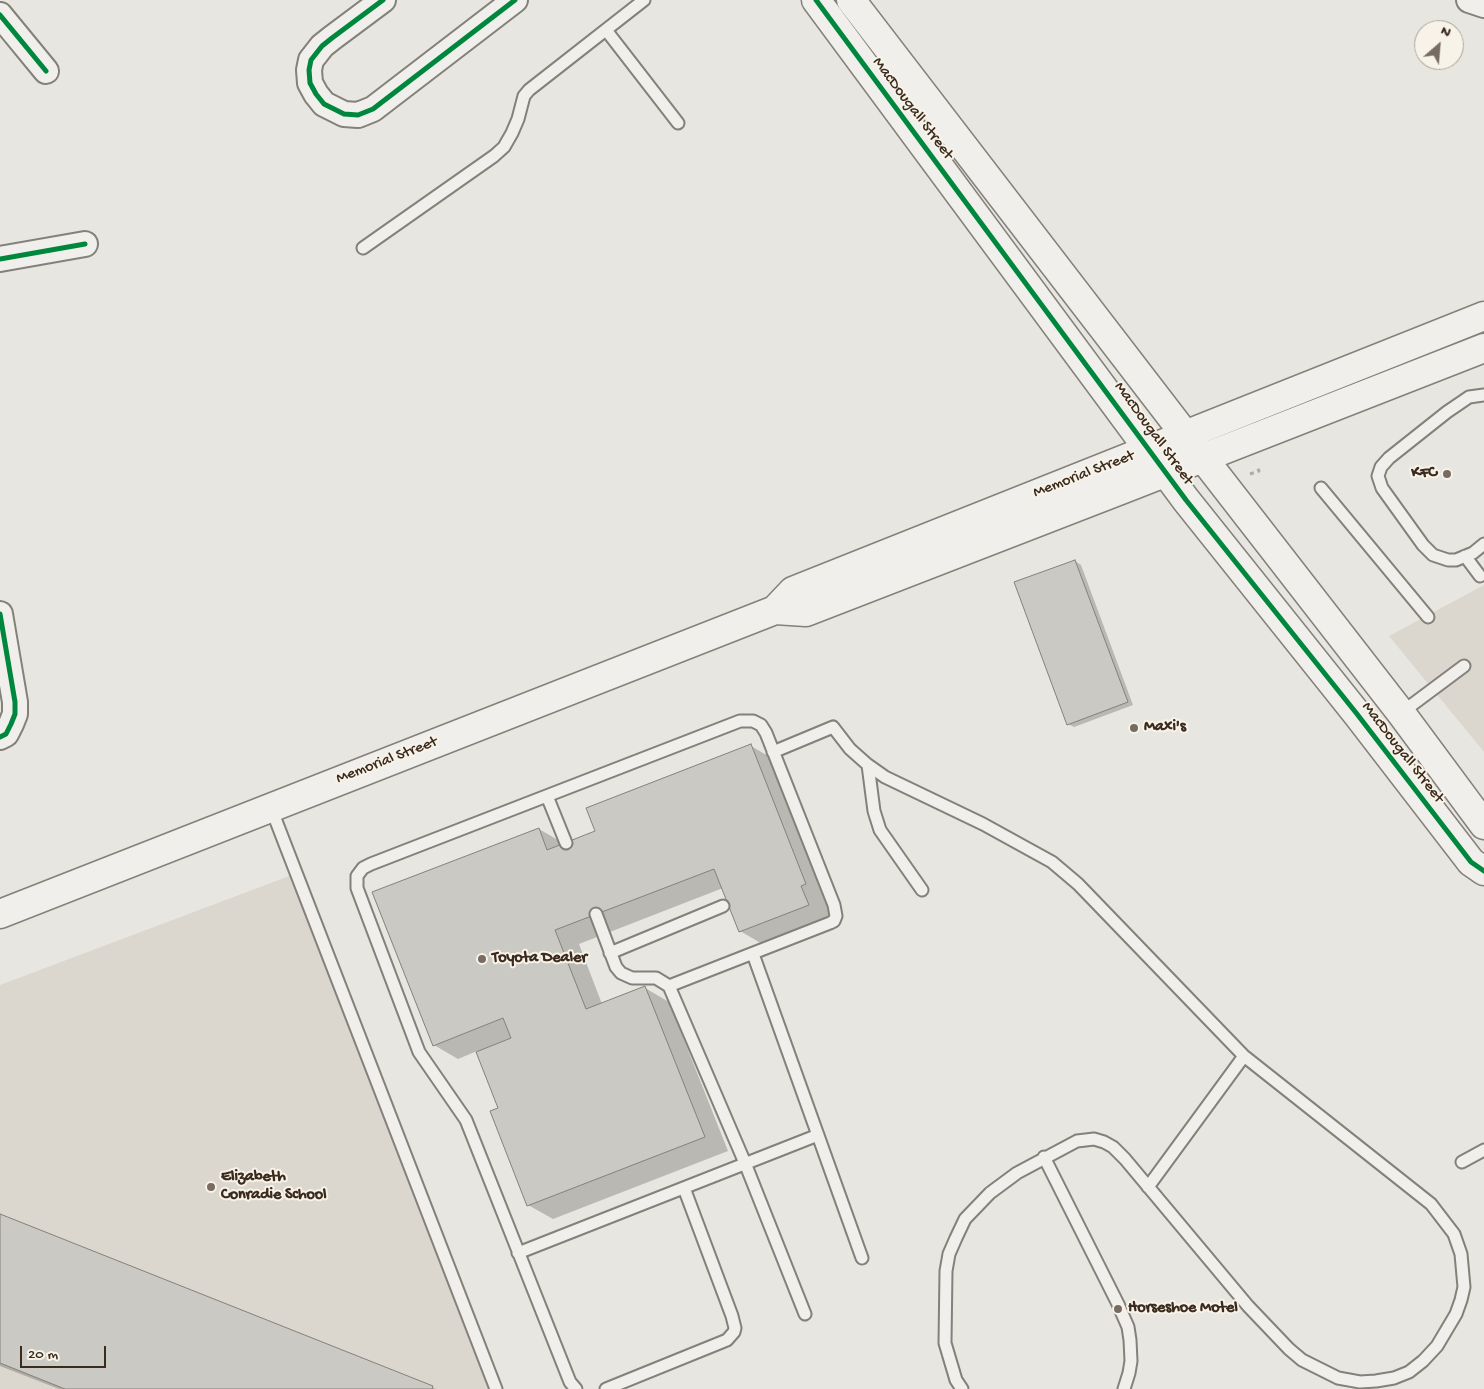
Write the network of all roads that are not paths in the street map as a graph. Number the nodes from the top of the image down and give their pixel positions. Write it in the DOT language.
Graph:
graph roads {
  1 [pos="382,0"];
  2 [pos="515,0"];
  3 [pos="644,0"];
  4 [pos="816,0"];
  5 [pos="851,0"];
  6 [pos="1469,0"];
  7 [pos="1484,5"];
  8 [pos="0,16"];
  9 [pos="606,30"];
  10 [pos="46,70"];
  11 [pos="678,122"];
  12 [pos="85,244"];
  13 [pos="363,248"];
  14 [pos="0,259"];
  15 [pos="1484,316"];
  16 [pos="1484,348"];
  17 [pos="1484,396"];
  18 [pos="1185,435"];
  19 [pos="1148,450"];
  20 [pos="1203,458"];
  21 [pos="1166,473"];
  22 [pos="1321,488"];
  23 [pos="1484,544"];
  24 [pos="1465,556"];
  25 [pos="1480,576"];
  26 [pos="775,610"];
  27 [pos="0,614"];
  28 [pos="1428,616"];
  29 [pos="1464,666"];
  30 [pos="1401,713"];
  31 [pos="0,737"];
  32 [pos="773,752"];
  33 [pos="868,766"];
  34 [pos="547,796"];
  35 [pos="271,807"];
  36 [pos="1484,825"];
  37 [pos="566,842"];
  38 [pos="1480,862"];
  39 [pos="922,890"];
  40 [pos="724,906"];
  41 [pos="0,914"];
  42 [pos="596,914"];
  43 [pos="610,953"];
  44 [pos="753,954"];
  45 [pos="669,986"];
  46 [pos="1244,1056"];
  47 [pos="818,1134"];
  48 [pos="1484,1150"];
  49 [pos="1044,1157"];
  50 [pos="1462,1162"];
  51 [pos="745,1163"];
  52 [pos="1148,1187"];
  53 [pos="684,1188"];
  54 [pos="518,1252"];
  55 [pos="862,1258"];
  56 [pos="805,1314"];
  57 [pos="496,1389"];
  58 [pos="576,1389"];
  59 [pos="606,1389"];
  60 [pos="962,1389"];
  61 [pos="1124,1389"];
  1 -- 2 [label="street"];
  3 -- 9 [label="lane"];
  4 -- 19 [label="main road, MacDougall Street"];
  5 -- 18 [label="main road, MacDougall Street"];
  6 -- 7 [label="street"];
  8 -- 10 [label="street"];
  9 -- 11 [label="lane"];
  9 -- 13 [label="lane"];
  12 -- 14 [label="street"];
  15 -- 18 [label="main road, Memorial Street"];
  16 -- 20 [label="main road, Memorial Street"];
  17 -- 24 [label="lane"];
  18 -- 19 [label="main road, Memorial Street"];
  18 -- 20 [label="main road, MacDougall Street"];
  19 -- 21 [label="main road, MacDougall Street"];
  19 -- 26 [label="main road, Memorial Street"];
  20 -- 21 [label="main road, Memorial Street"];
  20 -- 30 [label="main road, MacDougall Street"];
  21 -- 26 [label="main road, Memorial Street"];
  21 -- 38 [label="main road, MacDougall Street"];
  22 -- 28 [label="lane"];
  23 -- 24 [label="lane"];
  24 -- 25 [label="lane"];
  26 -- 35 [label="main road, Memorial Street"];
  27 -- 31 [label="street"];
  29 -- 30 [label="lane"];
  30 -- 36 [label="main road, MacDougall Street"];
  32 -- 33 [label="lane"];
  32 -- 34 [label="lane"];
  32 -- 44 [label="lane"];
  33 -- 39 [label="lane"];
  33 -- 46 [label="lane"];
  34 -- 37 [label="lane"];
  34 -- 54 [label="lane"];
  35 -- 41 [label="main road, Memorial Street"];
  35 -- 57 [label="lane"];
  40 -- 43 [label="lane"];
  42 -- 43 [label="lane"];
  43 -- 45 [label="lane"];
  44 -- 45 [label="lane"];
  44 -- 47 [label="lane"];
  45 -- 51 [label="lane"];
  46 -- 52 [label="lane"];
  46 -- 52 [label="lane"];
  47 -- 51 [label="lane"];
  47 -- 55 [label="lane"];
  48 -- 50 [label="lane"];
  49 -- 52 [label="lane"];
  49 -- 60 [label="lane"];
  49 -- 61 [label="lane"];
  51 -- 53 [label="lane"];
  51 -- 56 [label="lane"];
  53 -- 54 [label="lane"];
  53 -- 59 [label="lane"];
  54 -- 58 [label="lane"];
}
